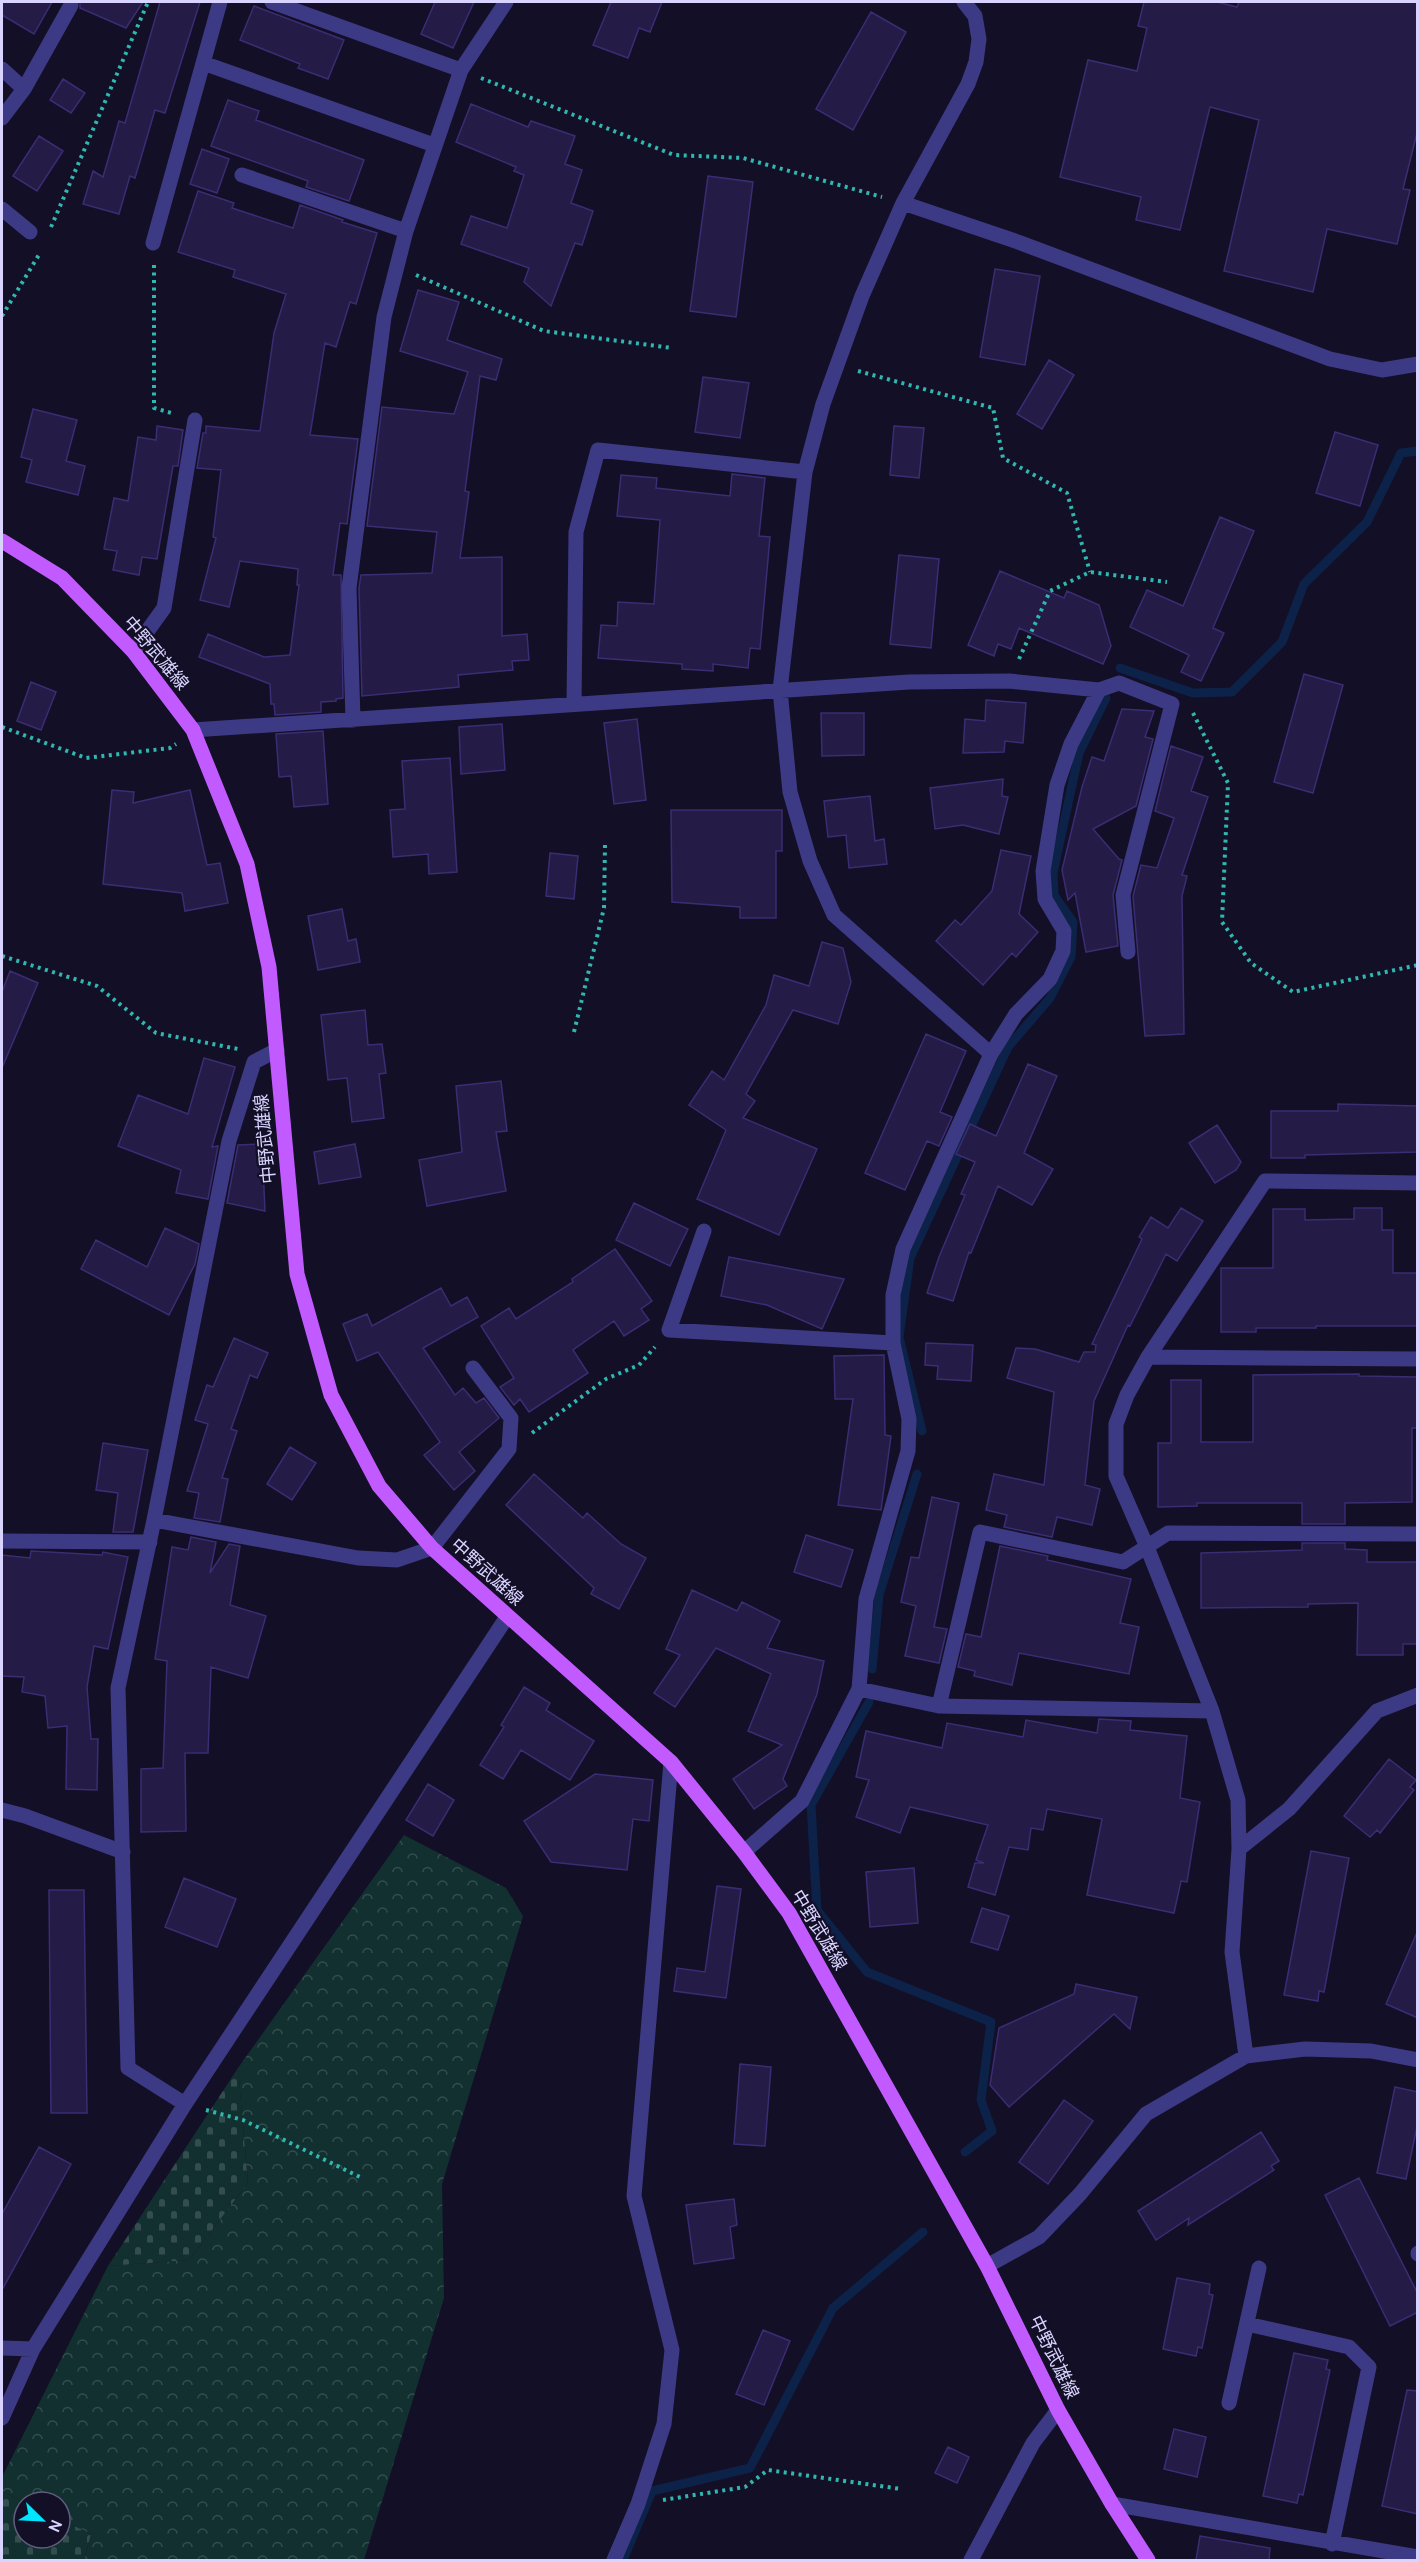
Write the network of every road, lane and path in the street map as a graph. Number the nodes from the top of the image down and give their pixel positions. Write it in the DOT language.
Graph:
graph roads {
  1 [pos="148,2"];
  2 [pos="220,2"];
  3 [pos="272,2"];
  4 [pos="507,2"];
  5 [pos="964,2"];
  6 [pos="71,5"];
  7 [pos="203,63"];
  8 [pos="2,69"];
  9 [pos="461,70"];
  10 [pos="24,89"];
  11 [pos="2,118"];
  12 [pos="434,145"];
  13 [pos="242,176"];
  14 [pos="903,203"];
  15 [pos="2,209"];
  16 [pos="406,231"];
  17 [pos="30,232"];
  18 [pos="48,235"];
  19 [pos="153,243"];
  20 [pos="43,245"];
  21 [pos="396,267"];
  22 [pos="2,316"];
  23 [pos="672,348"];
  24 [pos="1418,364"];
  25 [pos="837,365"];
  26 [pos="195,420"];
  27 [pos="805,472"];
  28 [pos="2,540"];
  29 [pos="1090,572"];
  30 [pos="1167,582"];
  31 [pos="133,651"];
  32 [pos="1009,681"];
  33 [pos="780,690"];
  34 [pos="1099,690"];
  35 [pos="574,704"];
  36 [pos="1190,708"];
  37 [pos="353,720"];
  38 [pos="2,727"];
  39 [pos="193,730"];
  40 [pos="605,844"];
  41 [pos="1128,952"];
  42 [pos="2,956"];
  43 [pos="1418,965"];
  44 [pos="574,1032"];
  45 [pos="277,1050"];
  46 [pos="991,1054"];
  47 [pos="254,1062"];
  48 [pos="1418,1183"];
  49 [pos="704,1231"];
  50 [pos="669,1330"];
  51 [pos="893,1343"];
  52 [pos="1148,1357"];
  53 [pos="1418,1359"];
  54 [pos="473,1368"];
  55 [pos="509,1449"];
  56 [pos="154,1520"];
  57 [pos="1418,1534"];
  58 [pos="2,1541"];
  59 [pos="150,1542"];
  60 [pos="1148,1547"];
  61 [pos="432,1548"];
  62 [pos="507,1617"];
  63 [pos="859,1689"];
  64 [pos="1418,1695"];
  65 [pos="939,1706"];
  66 [pos="1212,1711"];
  67 [pos="670,1762"];
  68 [pos="2,1810"];
  69 [pos="1239,1849"];
  70 [pos="123,1852"];
  71 [pos="744,1852"];
  72 [pos="1246,2056"];
  73 [pos="1418,2060"];
  74 [pos="185,2104"];
  75 [pos="362,2178"];
  76 [pos="987,2266"];
  77 [pos="1259,2268"];
  78 [pos="1246,2324"];
  79 [pos="2,2348"];
  80 [pos="33,2349"];
  81 [pos="1229,2403"];
  82 [pos="1058,2410"];
  83 [pos="2,2418"];
  84 [pos="901,2489"];
  85 [pos="656,2501"];
  86 [pos="1112,2504"];
  87 [pos="1332,2544"];
  88 [pos="1418,2558"];
  89 [pos="614,2560"];
  90 [pos="971,2560"];
  91 [pos="1148,2560"];
  1 -- 18 [label="path"];
  2 -- 7 [label="street"];
  3 -- 9 [label="street"];
  4 -- 9 [label="street"];
  5 -- 14 [label="street"];
  6 -- 10 [label="street"];
  7 -- 12 [label="street"];
  7 -- 19 [label="street"];
  8 -- 10 [label="street"];
  9 -- 12 [label="street"];
  9 -- 14 [label="path"];
  10 -- 11 [label="street"];
  12 -- 16 [label="street"];
  13 -- 16 [label="street"];
  14 -- 24 [label="street"];
  14 -- 25 [label="street"];
  15 -- 17 [label="street"];
  16 -- 21 [label="street"];
  19 -- 26 [label="path"];
  20 -- 22 [label="path"];
  21 -- 23 [label="path"];
  21 -- 37 [label="street"];
  25 -- 27 [label="street"];
  25 -- 29 [label="path"];
  26 -- 31 [label="street"];
  27 -- 33 [label="street"];
  27 -- 35 [label="street"];
  28 -- 31 [label="main road, 中野武雄線"];
  29 -- 30 [label="path"];
  29 -- 32 [label="path"];
  31 -- 39 [label="main road, 中野武雄線"];
  32 -- 33 [label="street"];
  32 -- 34 [label="street"];
  33 -- 35 [label="street"];
  33 -- 46 [label="street"];
  34 -- 41 [label="street"];
  34 -- 46 [label="street"];
  35 -- 37 [label="street"];
  36 -- 43 [label="path"];
  37 -- 39 [label="street"];
  38 -- 39 [label="path"];
  39 -- 45 [label="main road, 中野武雄線"];
  40 -- 44 [label="path"];
  42 -- 47 [label="path"];
  45 -- 47 [label="street"];
  45 -- 61 [label="main road, 中野武雄線"];
  46 -- 51 [label="street"];
  47 -- 56 [label="street"];
  48 -- 52 [label="street"];
  49 -- 50 [label="street"];
  50 -- 51 [label="street"];
  50 -- 55 [label="path"];
  51 -- 63 [label="street"];
  52 -- 53 [label="street"];
  52 -- 60 [label="street"];
  54 -- 55 [label="street"];
  55 -- 61 [label="street"];
  56 -- 59 [label="street"];
  56 -- 61 [label="street"];
  57 -- 60 [label="street"];
  58 -- 59 [label="street"];
  59 -- 70 [label="street"];
  60 -- 65 [label="street"];
  60 -- 66 [label="street"];
  61 -- 62 [label="main road, 中野武雄線"];
  62 -- 67 [label="main road, 中野武雄線"];
  62 -- 74 [label="street"];
  63 -- 65 [label="street"];
  63 -- 71 [label="street"];
  64 -- 69 [label="street"];
  65 -- 66 [label="street"];
  66 -- 69 [label="street"];
  67 -- 71 [label="main road, 中野武雄線"];
  67 -- 89 [label="street"];
  68 -- 70 [label="street"];
  69 -- 72 [label="street"];
  70 -- 74 [label="street"];
  71 -- 76 [label="main road, 中野武雄線"];
  72 -- 73 [label="street"];
  72 -- 76 [label="street"];
  74 -- 75 [label="path"];
  74 -- 80 [label="street"];
  76 -- 82 [label="main road, 中野武雄線"];
  77 -- 78 [label="street"];
  78 -- 81 [label="street"];
  78 -- 87 [label="street"];
  79 -- 80 [label="street"];
  80 -- 83 [label="street"];
  82 -- 86 [label="main road, 中野武雄線"];
  82 -- 90 [label="street"];
  84 -- 85 [label="path"];
  86 -- 87 [label="street"];
  86 -- 91 [label="main road, 中野武雄線"];
  87 -- 88 [label="street"];
}
